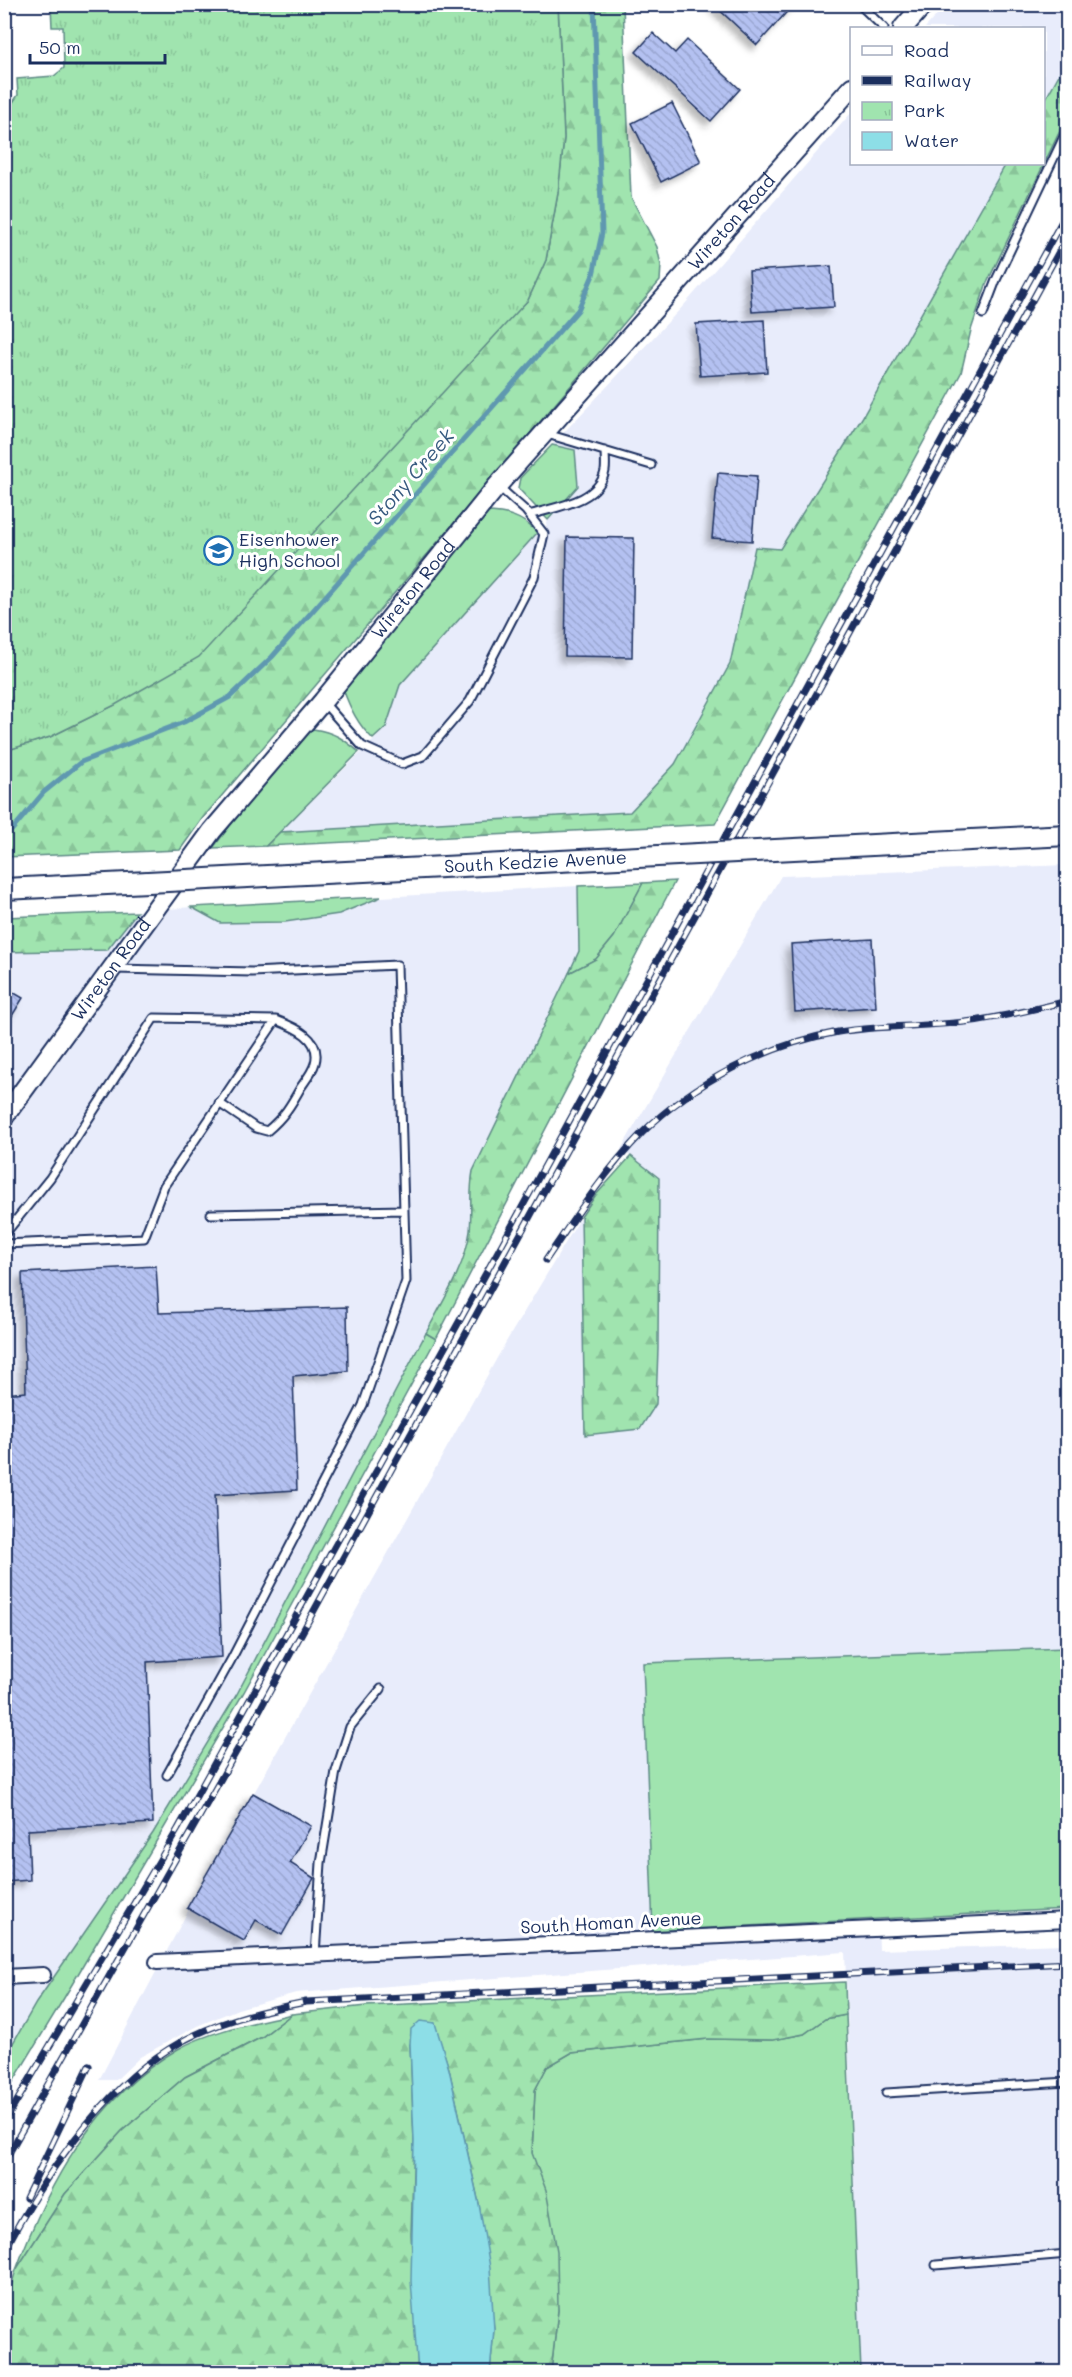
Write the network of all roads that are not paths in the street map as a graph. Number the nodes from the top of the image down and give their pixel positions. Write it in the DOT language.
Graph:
graph roads {
  1 [pos="858,4"];
  2 [pos="924,4"];
  3 [pos="883,27"];
  4 [pos="904,27"];
  5 [pos="850,89"];
  6 [pos="1068,128"];
  7 [pos="983,314"];
  8 [pos="544,433"];
  9 [pos="604,451"];
  10 [pos="651,465"];
  11 [pos="498,485"];
  12 [pos="529,515"];
  13 [pos="322,701"];
  14 [pos="1068,835"];
  15 [pos="4,889"];
  16 [pos="112,969"];
  17 [pos="276,1020"];
  18 [pos="219,1103"];
  19 [pos="4,1117"];
  20 [pos="404,1210"];
  21 [pos="211,1214"];
  22 [pos="4,1236"];
  23 [pos="4,1244"];
  24 [pos="381,1689"];
  25 [pos="167,1775"];
  26 [pos="1068,1920"];
  27 [pos="315,1955"];
  28 [pos="157,1962"];
  29 [pos="43,1975"];
  30 [pos="4,1977"];
  31 [pos="1068,2082"];
  32 [pos="886,2093"];
  33 [pos="1068,2254"];
  34 [pos="936,2265"];
  1 -- 3 [label="lane"];
  2 -- 4 [label="street"];
  5 -- 8 [label="street, Wireton Road"];
  6 -- 7 [label="lane"];
  8 -- 9 [label="lane"];
  8 -- 11 [label="street, Wireton Road"];
  9 -- 10 [label="lane"];
  9 -- 12 [label="lane"];
  11 -- 12 [label="lane"];
  11 -- 13 [label="street, Wireton Road"];
  12 -- 13 [label="lane"];
  13 -- 16 [label="street, Wireton Road"];
  14 -- 15 [label="main road, South Kedzie Avenue, bridge"];
  16 -- 19 [label="street, Wireton Road"];
  16 -- 20 [label="lane"];
  17 -- 18 [label="lane"];
  17 -- 18 [label="lane"];
  17 -- 22 [label="lane"];
  18 -- 23 [label="lane"];
  20 -- 21 [label="lane"];
  20 -- 25 [label="lane"];
  24 -- 27 [label="lane"];
  26 -- 27 [label="street, South Homan Avenue"];
  27 -- 28 [label="street, South Homan Avenue"];
  29 -- 30 [label="street"];
  31 -- 32 [label="lane"];
  33 -- 34 [label="lane"];
}
